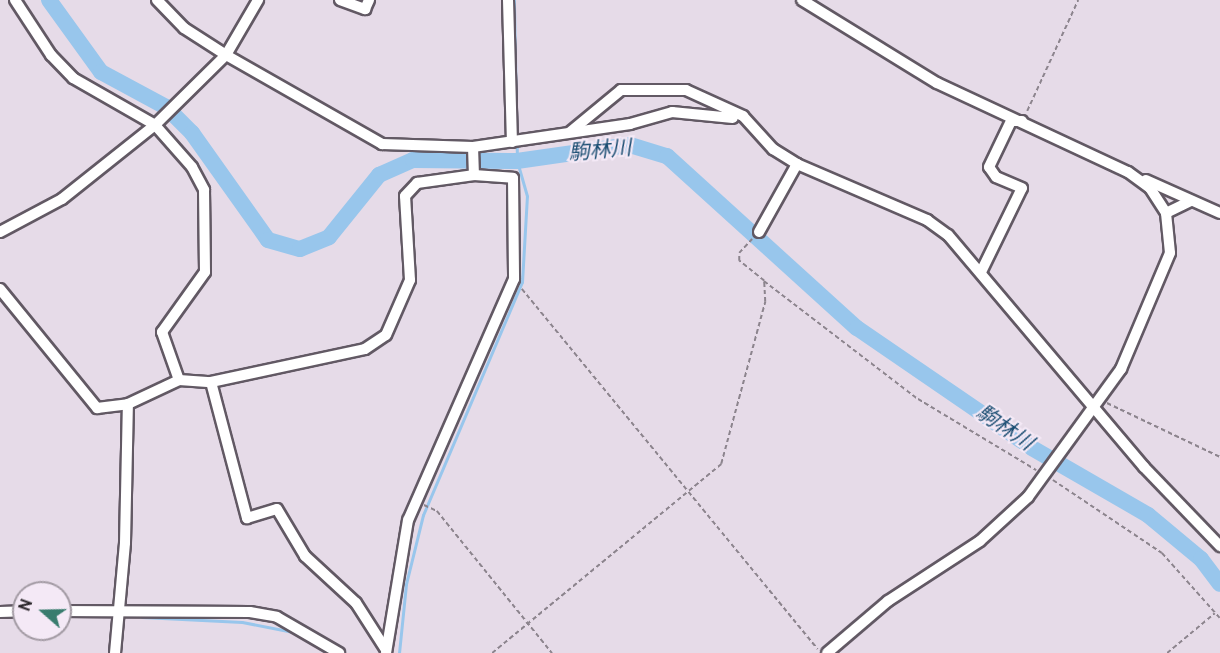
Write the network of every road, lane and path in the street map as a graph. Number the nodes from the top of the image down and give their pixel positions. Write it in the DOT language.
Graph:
graph roads {
  1 [pos="15,0"];
  2 [pos="157,0"];
  3 [pos="258,0"];
  4 [pos="340,0"];
  5 [pos="369,0"];
  6 [pos="508,0"];
  7 [pos="802,0"];
  8 [pos="1078,0"];
  9 [pos="226,55"];
  10 [pos="1023,121"];
  11 [pos="157,123"];
  12 [pos="757,131"];
  13 [pos="570,132"];
  14 [pos="512,142"];
  15 [pos="474,147"];
  16 [pos="797,164"];
  17 [pos="1128,172"];
  18 [pos="474,175"];
  19 [pos="1191,201"];
  20 [pos="1166,213"];
  21 [pos="1220,213"];
  22 [pos="759,231"];
  23 [pos="0,232"];
  24 [pos="981,272"];
  25 [pos="514,279"];
  26 [pos="764,281"];
  27 [pos="0,289"];
  28 [pos="179,380"];
  29 [pos="211,382"];
  30 [pos="128,404"];
  31 [pos="1097,404"];
  32 [pos="1220,457"];
  33 [pos="1046,474"];
  34 [pos="688,490"];
  35 [pos="422,504"];
  36 [pos="1220,546"];
  37 [pos="72,611"];
  38 [pos="121,611"];
  39 [pos="1215,613"];
  40 [pos="1220,618"];
  41 [pos="527,623"];
  42 [pos="386,652"];
  43 [pos="115,653"];
  44 [pos="339,653"];
  45 [pos="492,653"];
  46 [pos="552,653"];
  47 [pos="821,653"];
  48 [pos="827,653"];
  49 [pos="1167,653"];
  1 -- 11 [label="street"];
  2 -- 9 [label="street"];
  3 -- 9 [label="street"];
  4 -- 5 [label="street"];
  6 -- 14 [label="street"];
  7 -- 10 [label="street"];
  8 -- 10 [label="path"];
  9 -- 11 [label="street"];
  9 -- 15 [label="street"];
  10 -- 17 [label="street"];
  10 -- 24 [label="street"];
  11 -- 23 [label="street"];
  11 -- 28 [label="street"];
  12 -- 13 [label="street"];
  12 -- 13 [label="street"];
  12 -- 16 [label="street"];
  13 -- 14 [label="street"];
  14 -- 15 [label="street"];
  15 -- 18 [label="street"];
  16 -- 22 [label="street"];
  16 -- 24 [label="street"];
  17 -- 19 [label="street"];
  17 -- 20 [label="street"];
  18 -- 25 [label="street"];
  18 -- 29 [label="street"];
  19 -- 20 [label="street"];
  19 -- 21 [label="street"];
  20 -- 31 [label="street"];
  22 -- 26 [label="path"];
  24 -- 31 [label="street"];
  25 -- 34 [label="path"];
  25 -- 42 [label="street"];
  26 -- 33 [label="path"];
  26 -- 34 [label="path"];
  27 -- 30 [label="street"];
  28 -- 29 [label="street"];
  28 -- 30 [label="street"];
  29 -- 42 [label="street"];
  30 -- 38 [label="street"];
  31 -- 32 [label="path"];
  31 -- 33 [label="street"];
  31 -- 36 [label="street"];
  33 -- 39 [label="path"];
  33 -- 48 [label="street"];
  34 -- 41 [label="path"];
  34 -- 47 [label="path"];
  35 -- 41 [label="path"];
  37 -- 38 [label="street"];
  38 -- 43 [label="street"];
  38 -- 44 [label="street"];
  39 -- 40 [label="path"];
  39 -- 49 [label="path"];
  41 -- 45 [label="path"];
  41 -- 46 [label="path"];
}
